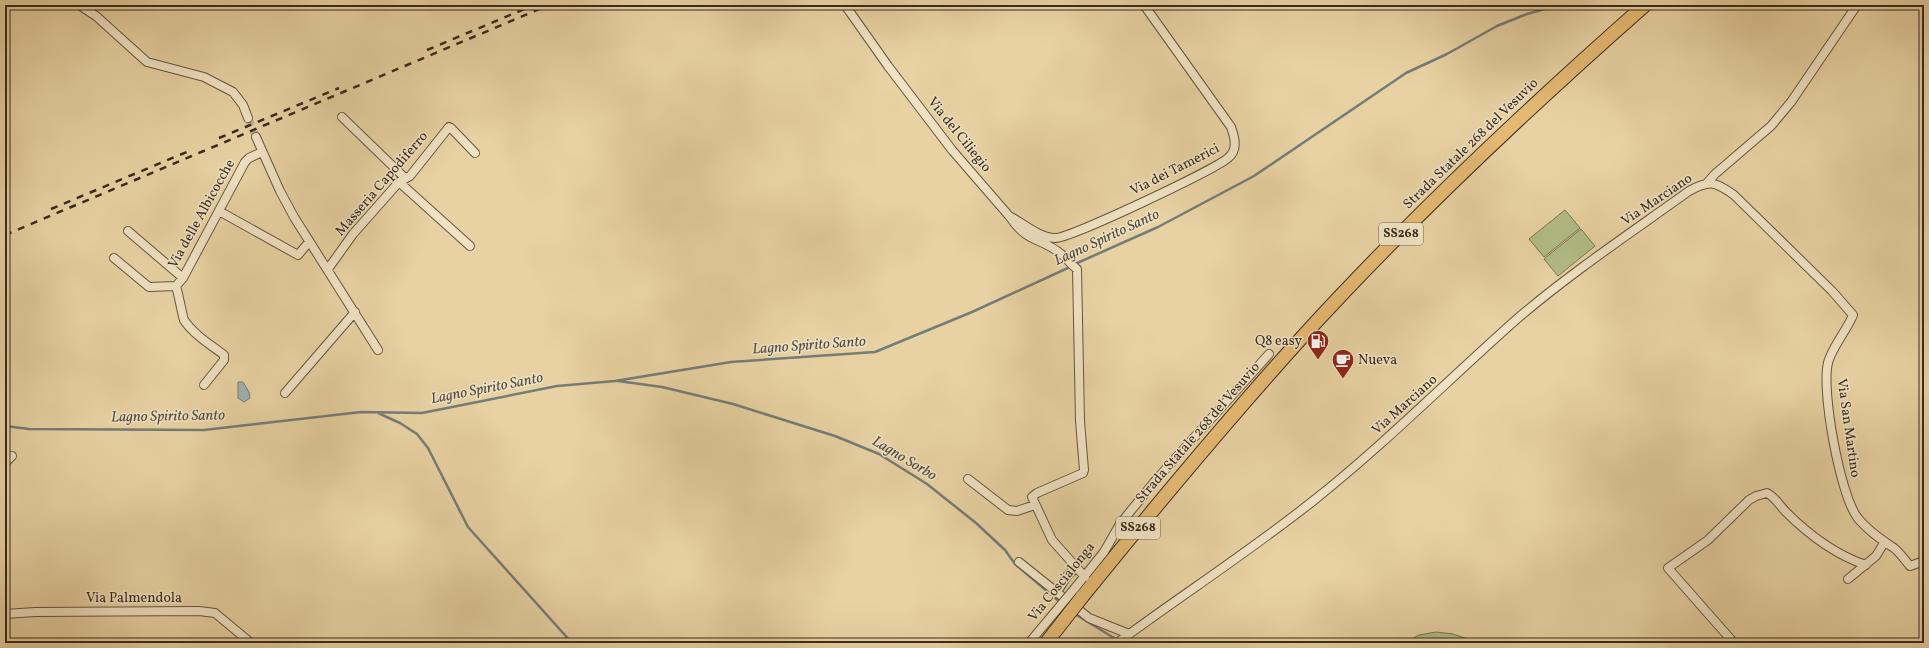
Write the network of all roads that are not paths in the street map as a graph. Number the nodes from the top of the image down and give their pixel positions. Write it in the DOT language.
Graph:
graph roads {
  1 [pos="79,5"];
  2 [pos="845,5"];
  3 [pos="1144,5"];
  4 [pos="1645,5"];
  5 [pos="1857,5"];
  6 [pos="342,117"];
  7 [pos="248,118"];
  8 [pos="256,137"];
  9 [pos="262,152"];
  10 [pos="475,153"];
  11 [pos="402,180"];
  12 [pos="1707,183"];
  13 [pos="219,211"];
  14 [pos="1010,217"];
  15 [pos="128,231"];
  16 [pos="309,242"];
  17 [pos="470,246"];
  18 [pos="114,258"];
  19 [pos="328,269"];
  20 [pos="183,278"];
  21 [pos="176,286"];
  22 [pos="355,312"];
  23 [pos="378,350"];
  24 [pos="1269,354"];
  25 [pos="204,385"];
  26 [pos="285,393"];
  27 [pos="12,456"];
  28 [pos="5,463"];
  29 [pos="968,479"];
  30 [pos="1035,505"];
  31 [pos="1884,543"];
  32 [pos="1020,562"];
  33 [pos="1924,562"];
  34 [pos="1866,565"];
  35 [pos="1076,567"];
  36 [pos="1085,577"];
  37 [pos="1848,579"];
  38 [pos="1057,592"];
  39 [pos="1079,593"];
  40 [pos="5,614"];
  41 [pos="1059,616"];
  42 [pos="1129,634"];
  43 [pos="251,643"];
  44 [pos="1029,643"];
  45 [pos="1046,643"];
  46 [pos="1117,643"];
  47 [pos="1734,643"];
  1 -- 7 [label="street"];
  2 -- 14 [label="street, Via del Ciliegio"];
  3 -- 14 [label="street, Via dei Tamerici"];
  4 -- 39 [label="highway, Strada Statale 268 del Vesuvio / SS268"];
  5 -- 12 [label="street"];
  6 -- 11 [label="street"];
  8 -- 9 [label="street"];
  9 -- 13 [label="street, Via delle Albicocche"];
  9 -- 16 [label="street"];
  10 -- 11 [label="street, Masseria Capodiferro"];
  11 -- 17 [label="street"];
  11 -- 19 [label="street, Masseria Capodiferro"];
  12 -- 31 [label="street, Via San Martino"];
  12 -- 42 [label="street, Via Marciano"];
  13 -- 16 [label="street"];
  13 -- 20 [label="street, Via delle Albicocche"];
  14 -- 30 [label="street, Via del Ciliegio"];
  15 -- 20 [label="street"];
  16 -- 19 [label="street"];
  18 -- 21 [label="street, Via delle Albicocche"];
  19 -- 22 [label="street"];
  20 -- 21 [label="street, Via delle Albicocche"];
  21 -- 25 [label="street"];
  22 -- 23 [label="street"];
  22 -- 26 [label="street"];
  24 -- 36 [label="street, Via Coscialonga"];
  27 -- 28 [label="street"];
  29 -- 30 [label="street"];
  30 -- 35 [label="street"];
  31 -- 33 [label="street, Via San Martino"];
  31 -- 34 [label="street"];
  32 -- 38 [label="street"];
  34 -- 37 [label="street"];
  34 -- 47 [label="street"];
  35 -- 36 [label="street"];
  35 -- 38 [label="street"];
  36 -- 39 [label="street, Via Coscialonga"];
  38 -- 42 [label="street"];
  39 -- 41 [label="highway, Strada Statale 268 del Vesuvio / SS268, bridge"];
  40 -- 43 [label="street, Via Palmendola"];
  41 -- 44 [label="street, Via Coscialonga"];
  41 -- 45 [label="highway, Strada Statale 268 del Vesuvio / SS268"];
  42 -- 46 [label="street, Via Marciano"];
}
